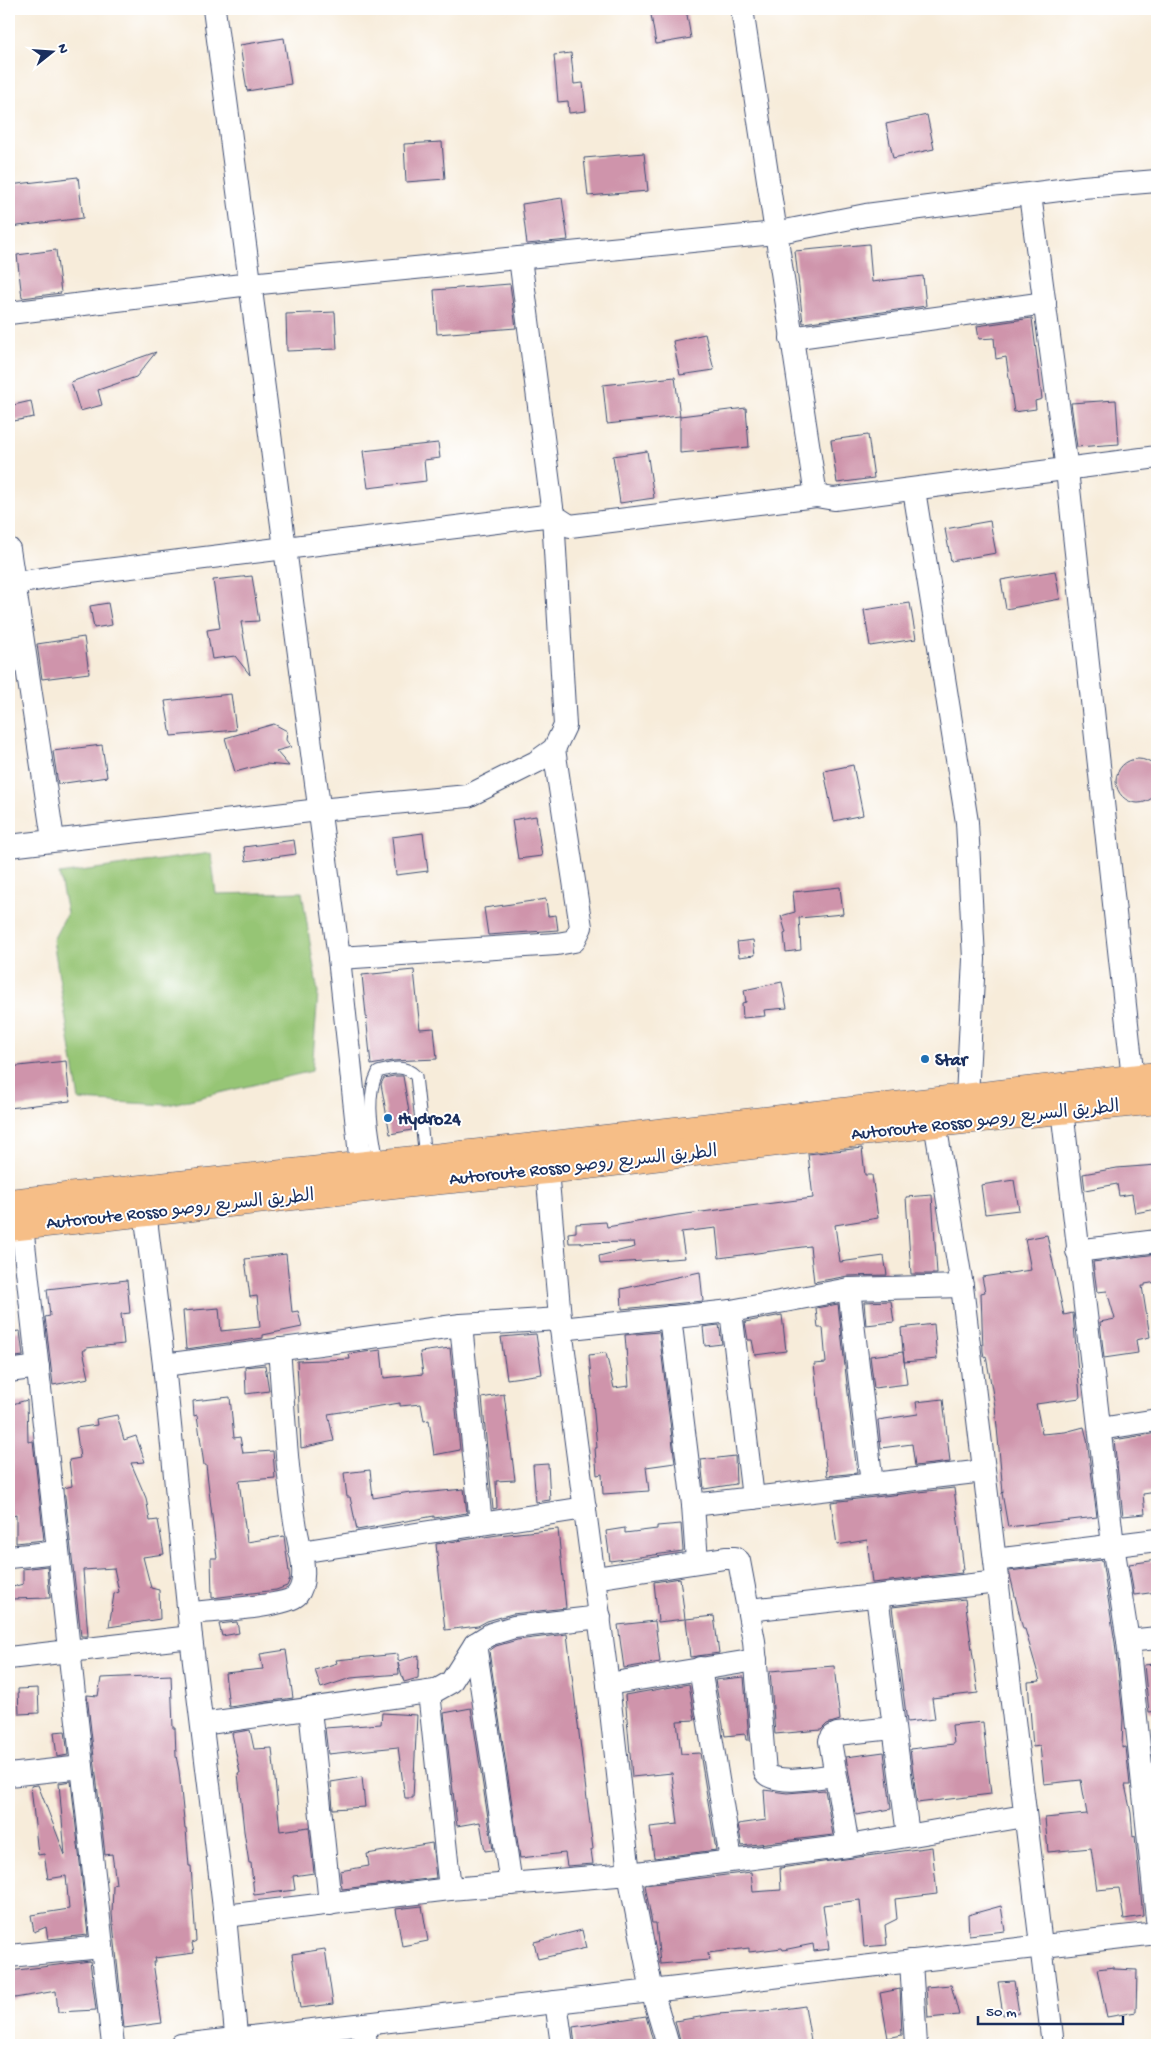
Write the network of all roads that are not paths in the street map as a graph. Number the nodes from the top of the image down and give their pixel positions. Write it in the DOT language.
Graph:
graph roads {
  1 [pos="214,9"];
  2 [pos="742,9"];
  3 [pos="1157,181"];
  4 [pos="1030,195"];
  5 [pos="775,234"];
  6 [pos="520,258"];
  7 [pos="250,284"];
  8 [pos="1045,303"];
  9 [pos="9,313"];
  10 [pos="791,338"];
  11 [pos="1157,457"];
  12 [pos="1067,470"];
  13 [pos="914,490"];
  14 [pos="816,496"];
  15 [pos="553,515"];
  16 [pos="285,548"];
  17 [pos="9,549"];
  18 [pos="11,584"];
  19 [pos="554,749"];
  20 [pos="319,810"];
  21 [pos="53,839"];
  22 [pos="9,846"];
  23 [pos="339,958"];
  24 [pos="1145,1078"];
  25 [pos="967,1097"];
  26 [pos="1157,1100"];
  27 [pos="1062,1110"];
  28 [pos="935,1123"];
  29 [pos="425,1158"];
  30 [pos="370,1164"];
  31 [pos="547,1170"];
  32 [pos="145,1211"];
  33 [pos="13,1219"];
  34 [pos="1157,1241"];
  35 [pos="1077,1251"];
  36 [pos="962,1286"];
  37 [pos="849,1289"];
  38 [pos="731,1310"];
  39 [pos="670,1317"];
  40 [pos="461,1324"];
  41 [pos="561,1324"];
  42 [pos="278,1349"];
  43 [pos="164,1365"];
  44 [pos="38,1367"];
  45 [pos="9,1371"];
  46 [pos="1157,1420"];
  47 [pos="1100,1428"];
  48 [pos="984,1471"];
  49 [pos="872,1484"];
  50 [pos="753,1498"];
  51 [pos="693,1506"];
  52 [pos="585,1508"];
  53 [pos="481,1524"];
  54 [pos="1157,1540"];
  55 [pos="1114,1545"];
  56 [pos="58,1552"];
  57 [pos="300,1552"];
  58 [pos="9,1557"];
  59 [pos="995,1560"];
  60 [pos="697,1561"];
  61 [pos="594,1578"];
  62 [pos="998,1582"];
  63 [pos="877,1596"];
  64 [pos="750,1610"];
  65 [pos="189,1614"];
  66 [pos="600,1617"];
  67 [pos="191,1637"];
  68 [pos="1157,1638"];
  69 [pos="1128,1641"];
  70 [pos="476,1644"];
  71 [pos="69,1650"];
  72 [pos="9,1658"];
  73 [pos="756,1660"];
  74 [pos="700,1668"];
  75 [pos="608,1684"];
  76 [pos="429,1692"];
  77 [pos="310,1709"];
  78 [pos="202,1724"];
  79 [pos="893,1728"];
  80 [pos="82,1767"];
  81 [pos="9,1775"];
  82 [pos="835,1775"];
  83 [pos="1024,1816"];
  84 [pos="1152,1828"];
  85 [pos="908,1835"];
  86 [pos="848,1846"];
  87 [pos="731,1860"];
  88 [pos="630,1874"];
  89 [pos="511,1884"];
  90 [pos="450,1889"];
  91 [pos="330,1904"];
  92 [pos="226,1916"];
  93 [pos="1157,1919"];
  94 [pos="1157,1933"];
  95 [pos="1041,1946"];
  96 [pos="102,1947"];
  97 [pos="9,1956"];
  98 [pos="911,1961"];
  99 [pos="652,1991"];
  100 [pos="556,2002"];
  101 [pos="365,2035"];
  102 [pos="237,2042"];
  103 [pos="113,2045"];
  104 [pos="181,2045"];
  105 [pos="562,2045"];
  106 [pos="668,2045"];
  107 [pos="916,2045"];
  108 [pos="1053,2045"];
  1 -- 7 [label="street"];
  2 -- 5 [label="street"];
  3 -- 4 [label="street"];
  4 -- 5 [label="street"];
  4 -- 8 [label="street"];
  5 -- 6 [label="street"];
  5 -- 10 [label="street"];
  6 -- 7 [label="street"];
  6 -- 15 [label="street"];
  7 -- 9 [label="street"];
  7 -- 16 [label="street"];
  8 -- 10 [label="street"];
  8 -- 12 [label="street"];
  10 -- 14 [label="street"];
  11 -- 12 [label="street"];
  12 -- 13 [label="street"];
  12 -- 24 [label="street"];
  13 -- 14 [label="street"];
  13 -- 25 [label="street"];
  14 -- 15 [label="street"];
  15 -- 16 [label="street"];
  15 -- 19 [label="street"];
  16 -- 18 [label="street"];
  16 -- 20 [label="street"];
  17 -- 18 [label="street"];
  18 -- 21 [label="street"];
  19 -- 20 [label="street"];
  19 -- 23 [label="street"];
  20 -- 21 [label="street"];
  20 -- 23 [label="street"];
  21 -- 22 [label="street"];
  23 -- 30 [label="street"];
  24 -- 25 [label="highway, Autoroute Rosso الطريق السريع روصو"];
  25 -- 29 [label="highway, Autoroute Rosso الطريق السريع روصو"];
  26 -- 27 [label="highway, Autoroute Rosso الطريق السريع روصو"];
  27 -- 28 [label="highway, Autoroute Rosso الطريق السريع روصو"];
  27 -- 35 [label="street"];
  28 -- 31 [label="highway, Autoroute Rosso الطريق السريع روصو"];
  28 -- 36 [label="street"];
  29 -- 30 [label="highway, Autoroute Rosso الطريق السريع روصو"];
  29 -- 30 [label="lane"];
  30 -- 33 [label="highway, Autoroute Rosso الطريق السريع روصو"];
  31 -- 32 [label="highway, Autoroute Rosso الطريق السريع روصو"];
  31 -- 41 [label="street"];
  32 -- 33 [label="highway, Autoroute Rosso الطريق السريع روصو"];
  32 -- 43 [label="street"];
  33 -- 44 [label="street"];
  34 -- 35 [label="street"];
  35 -- 47 [label="street"];
  36 -- 37 [label="street"];
  36 -- 48 [label="street"];
  37 -- 38 [label="street"];
  37 -- 49 [label="street"];
  38 -- 39 [label="street"];
  38 -- 50 [label="street"];
  39 -- 41 [label="street"];
  39 -- 51 [label="street"];
  40 -- 41 [label="street"];
  40 -- 42 [label="street"];
  40 -- 53 [label="street"];
  41 -- 52 [label="street"];
  42 -- 43 [label="street"];
  42 -- 57 [label="street"];
  43 -- 65 [label="street"];
  44 -- 45 [label="street"];
  44 -- 56 [label="street"];
  46 -- 47 [label="street"];
  47 -- 55 [label="street"];
  48 -- 49 [label="street"];
  48 -- 59 [label="street"];
  49 -- 50 [label="street"];
  50 -- 51 [label="street"];
  51 -- 60 [label="street"];
  52 -- 53 [label="street"];
  52 -- 61 [label="street"];
  53 -- 57 [label="street"];
  54 -- 55 [label="street"];
  55 -- 59 [label="street"];
  55 -- 69 [label="street"];
  56 -- 58 [label="street"];
  56 -- 71 [label="street"];
  57 -- 65 [label="street"];
  59 -- 62 [label="street"];
  60 -- 61 [label="street"];
  60 -- 64 [label="street"];
  61 -- 66 [label="street"];
  62 -- 63 [label="street"];
  62 -- 83 [label="street"];
  63 -- 64 [label="street"];
  63 -- 79 [label="street"];
  64 -- 73 [label="street"];
  65 -- 67 [label="street"];
  66 -- 70 [label="street"];
  66 -- 75 [label="street"];
  67 -- 71 [label="street"];
  67 -- 78 [label="street"];
  68 -- 69 [label="street"];
  69 -- 84 [label="street"];
  70 -- 76 [label="street"];
  70 -- 89 [label="street"];
  71 -- 72 [label="street"];
  71 -- 80 [label="street"];
  73 -- 74 [label="street"];
  73 -- 82 [label="street"];
  74 -- 75 [label="street"];
  74 -- 87 [label="street"];
  75 -- 88 [label="street"];
  76 -- 77 [label="street"];
  76 -- 90 [label="street"];
  77 -- 78 [label="street"];
  77 -- 91 [label="street"];
  78 -- 92 [label="street"];
  79 -- 82 [label="street"];
  79 -- 85 [label="street"];
  80 -- 81 [label="street"];
  80 -- 96 [label="street"];
  82 -- 86 [label="street"];
  83 -- 85 [label="street"];
  83 -- 95 [label="street"];
  84 -- 93 [label="street"];
  85 -- 86 [label="street"];
  86 -- 87 [label="street"];
  87 -- 88 [label="street"];
  88 -- 89 [label="street"];
  88 -- 99 [label="street"];
  89 -- 90 [label="street"];
  90 -- 91 [label="street"];
  91 -- 92 [label="street"];
  92 -- 102 [label="street"];
  94 -- 95 [label="street"];
  95 -- 98 [label="street"];
  95 -- 108 [label="street"];
  96 -- 97 [label="street"];
  96 -- 103 [label="street"];
  98 -- 99 [label="street"];
  98 -- 107 [label="street"];
  99 -- 100 [label="street"];
  99 -- 106 [label="street"];
  100 -- 101 [label="street"];
  100 -- 105 [label="street"];
  101 -- 102 [label="street"];
  102 -- 104 [label="street"];
}
